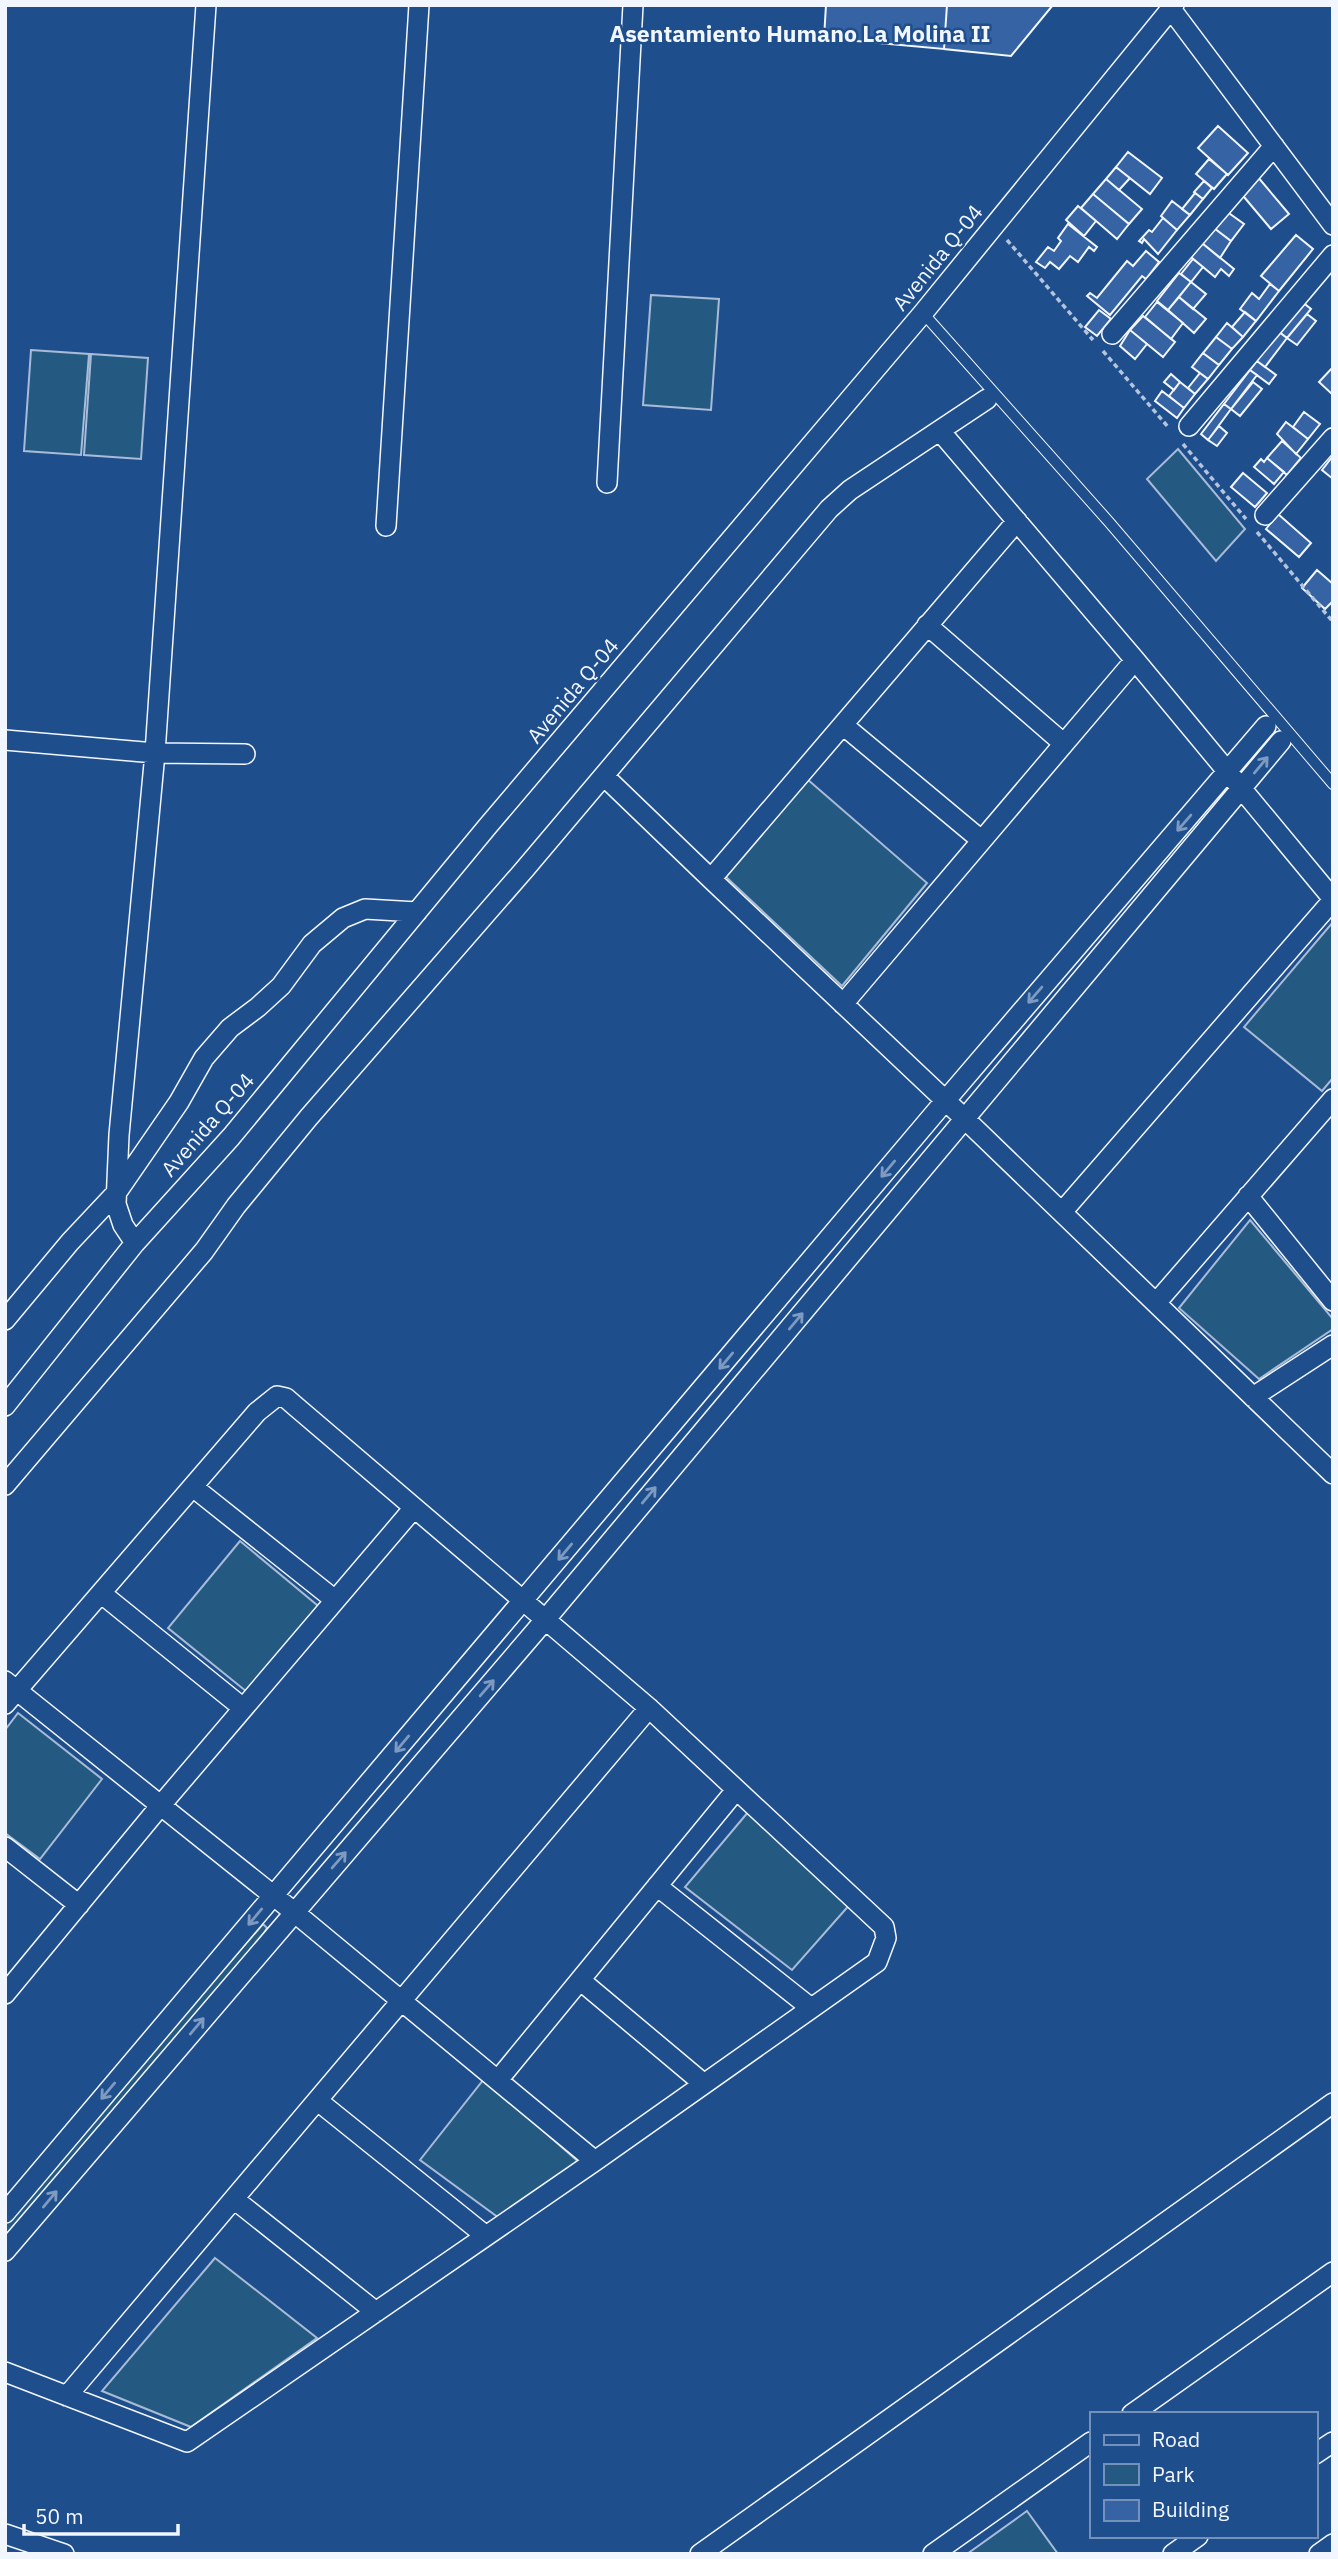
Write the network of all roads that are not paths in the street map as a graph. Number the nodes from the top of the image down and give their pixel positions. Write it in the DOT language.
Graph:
graph roads {
  1 [pos="206,5"];
  2 [pos="419,5"];
  3 [pos="633,5"];
  4 [pos="1173,7"];
  5 [pos="1274,146"];
  6 [pos="1333,225"];
  7 [pos="1333,255"];
  8 [pos="923,313"];
  9 [pos="1112,334"];
  10 [pos="987,399"];
  11 [pos="940,431"];
  12 [pos="1182,434"];
  13 [pos="1333,438"];
  14 [pos="607,483"];
  15 [pos="1265,515"];
  16 [pos="1017,520"];
  17 [pos="386,526"];
  18 [pos="927,625"];
  19 [pos="1135,660"];
  20 [pos="843,725"];
  21 [pos="1266,726"];
  22 [pos="5,740"];
  23 [pos="1281,741"];
  24 [pos="1063,743"];
  25 [pos="155,753"];
  26 [pos="245,754"];
  27 [pos="1228,771"];
  28 [pos="604,776"];
  29 [pos="1333,784"];
  30 [pos="1242,788"];
  31 [pos="981,840"];
  32 [pos="711,879"];
  33 [pos="1333,899"];
  34 [pos="417,912"];
  35 [pos="843,1004"];
  36 [pos="1333,1099"];
  37 [pos="945,1101"];
  38 [pos="965,1119"];
  39 [pos="117,1192"];
  40 [pos="865,1196"];
  41 [pos="1248,1196"];
  42 [pos="1062,1212"];
  43 [pos="891,1220"];
  44 [pos="135,1243"];
  45 [pos="1333,1301"];
  46 [pos="1156,1303"];
  47 [pos="5,1320"];
  48 [pos="1333,1345"];
  49 [pos="1253,1397"];
  50 [pos="5,1406"];
  51 [pos="1333,1474"];
  52 [pos="5,1485"];
  53 [pos="193,1487"];
  54 [pos="609,1500"];
  55 [pos="413,1509"];
  56 [pos="636,1521"];
  57 [pos="102,1594"];
  58 [pos="335,1601"];
  59 [pos="523,1602"];
  60 [pos="545,1620"];
  61 [pos="9,1691"];
  62 [pos="243,1708"];
  63 [pos="649,1708"];
  64 [pos="736,1790"];
  65 [pos="160,1805"];
  66 [pos="5,1847"];
  67 [pos="657,1886"];
  68 [pos="274,1895"];
  69 [pos="79,1905"];
  70 [pos="294,1912"];
  71 [pos="580,1980"];
  72 [pos="5,1994"];
  73 [pos="402,2001"];
  74 [pos="811,2008"];
  75 [pos="498,2080"];
  76 [pos="704,2084"];
  77 [pos="318,2101"];
  78 [pos="1333,2104"];
  79 [pos="596,2161"];
  80 [pos="234,2199"];
  81 [pos="5,2213"];
  82 [pos="486,2236"];
  83 [pos="5,2251"];
  84 [pos="1333,2272"];
  85 [pos="376,2312"];
  86 [pos="5,2372"];
  87 [pos="67,2396"];
  88 [pos="1135,2412"];
  89 [pos="1333,2442"];
  90 [pos="1090,2443"];
  91 [pos="1317,2453"];
  92 [pos="5,2534"];
  93 [pos="1195,2538"];
  94 [pos="1333,2544"];
  95 [pos="64,2554"];
  96 [pos="700,2554"];
  97 [pos="933,2554"];
  98 [pos="1173,2554"];
  99 [pos="1319,2554"];
  1 -- 25 [label="street"];
  2 -- 17 [label="street"];
  3 -- 14 [label="street"];
  4 -- 5 [label="street"];
  4 -- 8 [label="street, Avenida Q-04"];
  5 -- 6 [label="street"];
  5 -- 9 [label="street"];
  7 -- 12 [label="street"];
  8 -- 29 [label="lane"];
  8 -- 34 [label="street, Avenida Q-04"];
  10 -- 11 [label="street"];
  11 -- 16 [label="street"];
  11 -- 28 [label="street"];
  13 -- 15 [label="street"];
  16 -- 18 [label="street"];
  16 -- 19 [label="street"];
  18 -- 20 [label="street"];
  18 -- 24 [label="street"];
  19 -- 24 [label="street"];
  19 -- 27 [label="street"];
  20 -- 31 [label="street"];
  20 -- 32 [label="street"];
  21 -- 27 [label="street"];
  22 -- 25 [label="street"];
  30 -- 23 [label="street, one-way"];
  24 -- 31 [label="street"];
  25 -- 26 [label="street"];
  25 -- 39 [label="street"];
  27 -- 30 [label="street"];
  27 -- 37 [label="street, one-way"];
  28 -- 32 [label="street"];
  28 -- 52 [label="street"];
  30 -- 33 [label="street"];
  30 -- 38 [label="street"];
  31 -- 35 [label="street"];
  32 -- 35 [label="street"];
  33 -- 42 [label="street"];
  34 -- 39 [label="street"];
  34 -- 44 [label="street, Avenida Q-04"];
  35 -- 37 [label="street"];
  36 -- 41 [label="street"];
  37 -- 38 [label="street"];
  37 -- 40 [label="street, one-way"];
  38 -- 42 [label="street"];
  38 -- 43 [label="street"];
  39 -- 44 [label="street"];
  39 -- 47 [label="street"];
  40 -- 43 [label="street"];
  40 -- 54 [label="street, one-way"];
  41 -- 45 [label="street"];
  41 -- 46 [label="street"];
  42 -- 46 [label="street"];
  56 -- 43 [label="street, one-way"];
  44 -- 50 [label="street, Avenida Q-04"];
  46 -- 49 [label="street"];
  48 -- 49 [label="street"];
  49 -- 51 [label="street"];
  53 -- 55 [label="street"];
  53 -- 57 [label="street"];
  53 -- 58 [label="street"];
  54 -- 56 [label="street"];
  54 -- 59 [label="street, one-way"];
  55 -- 58 [label="street"];
  55 -- 59 [label="street"];
  56 -- 60 [label="street"];
  57 -- 61 [label="street"];
  57 -- 62 [label="street"];
  58 -- 62 [label="street"];
  59 -- 60 [label="street"];
  59 -- 68 [label="street, one-way"];
  60 -- 63 [label="street"];
  70 -- 60 [label="street, one-way"];
  61 -- 65 [label="street"];
  62 -- 65 [label="street"];
  63 -- 64 [label="street"];
  63 -- 73 [label="street"];
  64 -- 67 [label="street"];
  64 -- 74 [label="street"];
  65 -- 68 [label="street"];
  65 -- 69 [label="street"];
  66 -- 69 [label="street"];
  67 -- 71 [label="street"];
  67 -- 74 [label="street"];
  68 -- 70 [label="street"];
  68 -- 81 [label="street, one-way"];
  69 -- 72 [label="street"];
  70 -- 73 [label="street"];
  83 -- 70 [label="street, one-way"];
  71 -- 75 [label="street"];
  71 -- 76 [label="street"];
  73 -- 75 [label="street"];
  73 -- 77 [label="street"];
  74 -- 76 [label="street"];
  75 -- 79 [label="street"];
  76 -- 79 [label="street"];
  77 -- 80 [label="street"];
  77 -- 82 [label="street"];
  78 -- 96 [label="street"];
  79 -- 82 [label="street"];
  80 -- 85 [label="street"];
  80 -- 87 [label="street"];
  82 -- 85 [label="street"];
  84 -- 88 [label="street"];
  85 -- 87 [label="street"];
  86 -- 87 [label="street"];
  89 -- 91 [label="street"];
  90 -- 97 [label="street"];
  92 -- 95 [label="street"];
  93 -- 98 [label="street"];
  94 -- 99 [label="street"];
}
